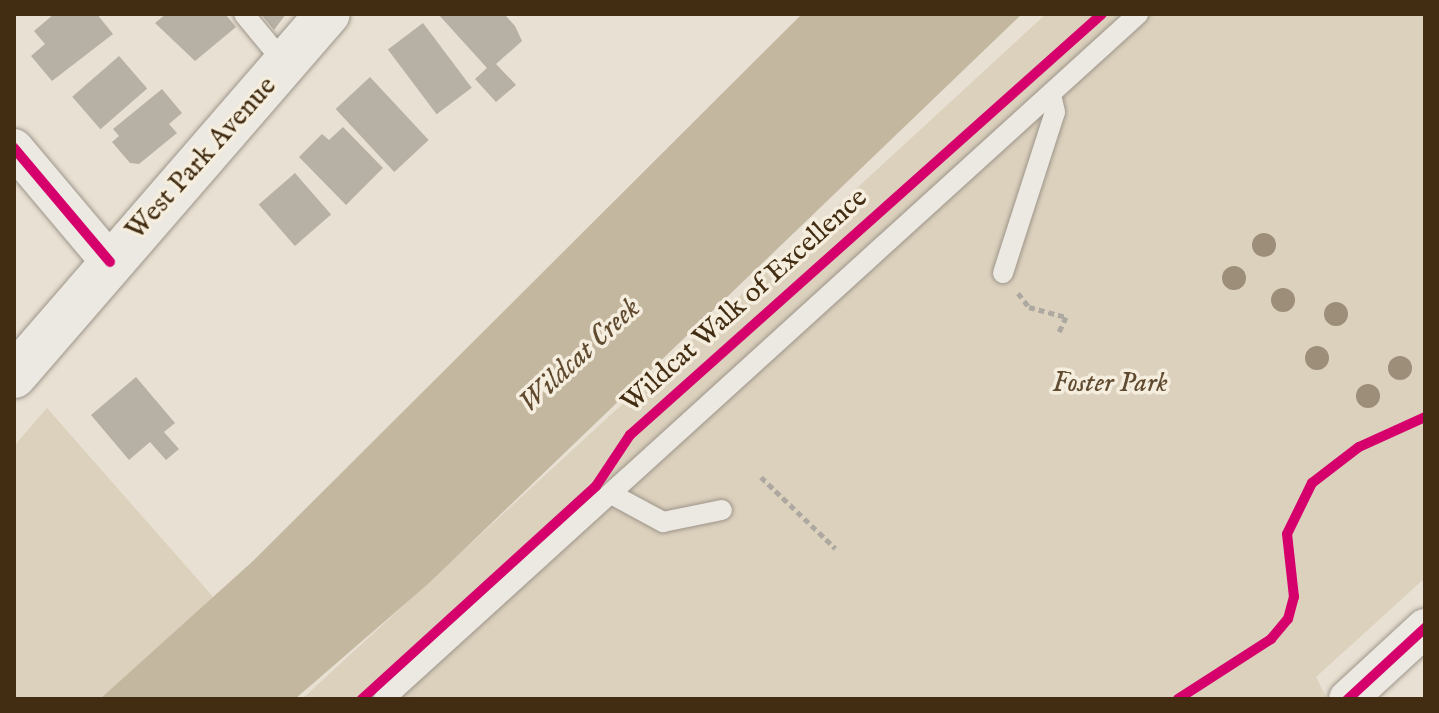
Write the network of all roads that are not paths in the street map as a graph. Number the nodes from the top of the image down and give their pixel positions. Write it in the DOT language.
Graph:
graph roads {
  1 [pos="244,14"];
  2 [pos="328,14"];
  3 [pos="1138,14"];
  4 [pos="286,65"];
  5 [pos="1051,94"];
  6 [pos="14,148"];
  7 [pos="110,262"];
  8 [pos="1003,273"];
  9 [pos="14,376"];
  10 [pos="615,496"];
  11 [pos="722,510"];
  12 [pos="1425,628"];
  13 [pos="384,699"];
  14 [pos="1348,699"];
  1 -- 4 [label="lane"];
  2 -- 4 [label="main road, West Park Avenue"];
  3 -- 5 [label="lane"];
  4 -- 7 [label="main road, West Park Avenue"];
  5 -- 8 [label="lane"];
  5 -- 10 [label="lane"];
  6 -- 7 [label="street"];
  7 -- 9 [label="main road, West Park Avenue"];
  10 -- 11 [label="lane"];
  10 -- 13 [label="lane"];
  12 -- 14 [label="street"];
}
